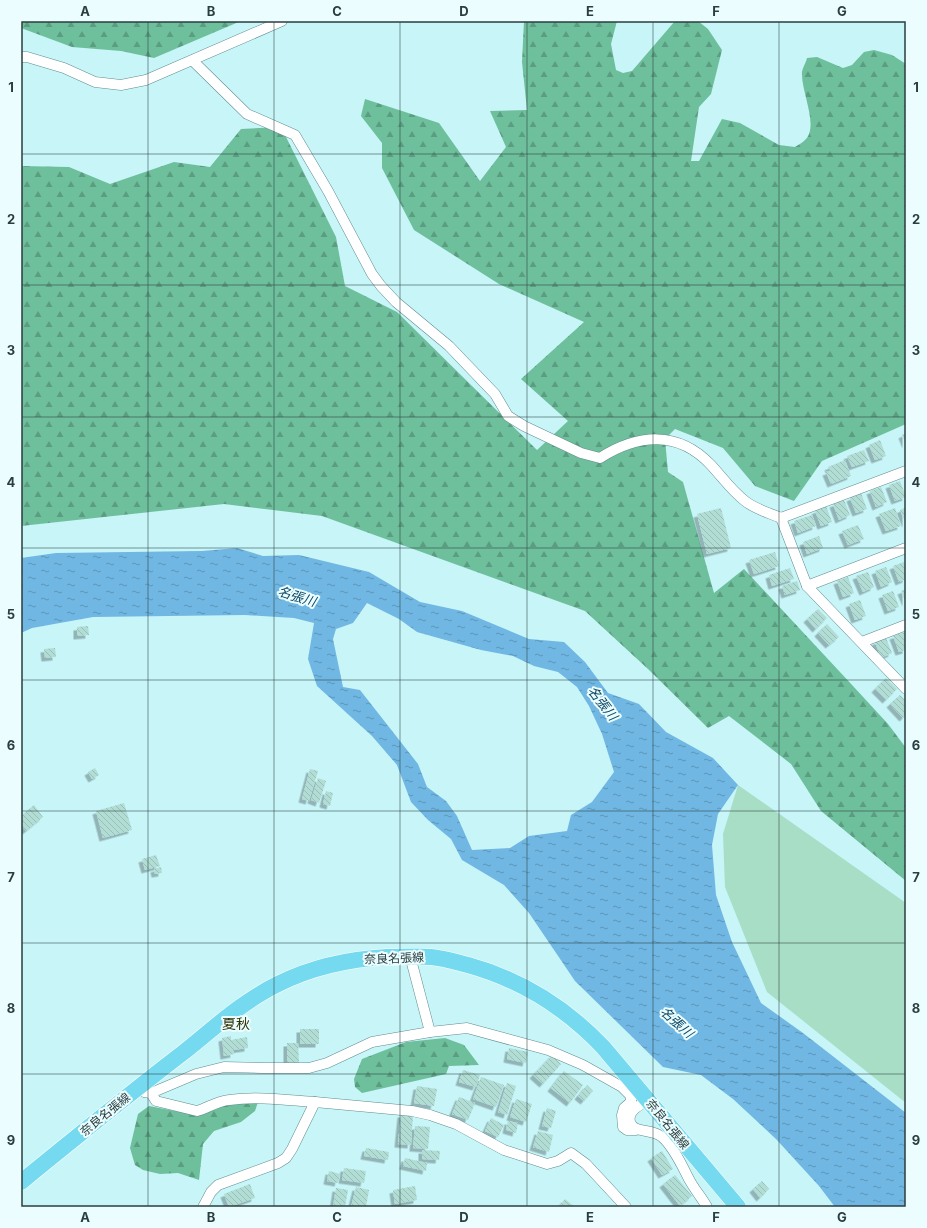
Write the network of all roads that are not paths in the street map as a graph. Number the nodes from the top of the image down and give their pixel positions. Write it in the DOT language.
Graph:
graph roads {
  1 [pos="282,21"];
  2 [pos="21,57"];
  3 [pos="193,61"];
  4 [pos="906,471"];
  5 [pos="781,518"];
  6 [pos="906,548"];
  7 [pos="807,586"];
  8 [pos="906,626"];
  9 [pos="862,642"];
  10 [pos="906,689"];
  11 [pos="410,956"];
  12 [pos="430,1032"];
  13 [pos="146,1089"];
  14 [pos="648,1100"];
  15 [pos="315,1102"];
  16 [pos="636,1130"];
  17 [pos="21,1182"];
  18 [pos="203,1207"];
  19 [pos="626,1207"];
  20 [pos="707,1207"];
  21 [pos="738,1207"];
  1 -- 3 [label="street"];
  2 -- 3 [label="street"];
  3 -- 5 [label="street"];
  4 -- 5 [label="street"];
  5 -- 7 [label="street"];
  6 -- 7 [label="street"];
  7 -- 9 [label="street"];
  8 -- 9 [label="street"];
  9 -- 10 [label="street"];
  11 -- 12 [label="street"];
  11 -- 13 [label="main road, 奈良名張線"];
  11 -- 14 [label="main road, 奈良名張線"];
  12 -- 13 [label="street"];
  12 -- 16 [label="street"];
  13 -- 15 [label="street"];
  13 -- 17 [label="main road, 奈良名張線"];
  14 -- 16 [label="street"];
  14 -- 21 [label="main road, 奈良名張線"];
  15 -- 18 [label="street"];
  15 -- 19 [label="street"];
  16 -- 20 [label="street"];
}
